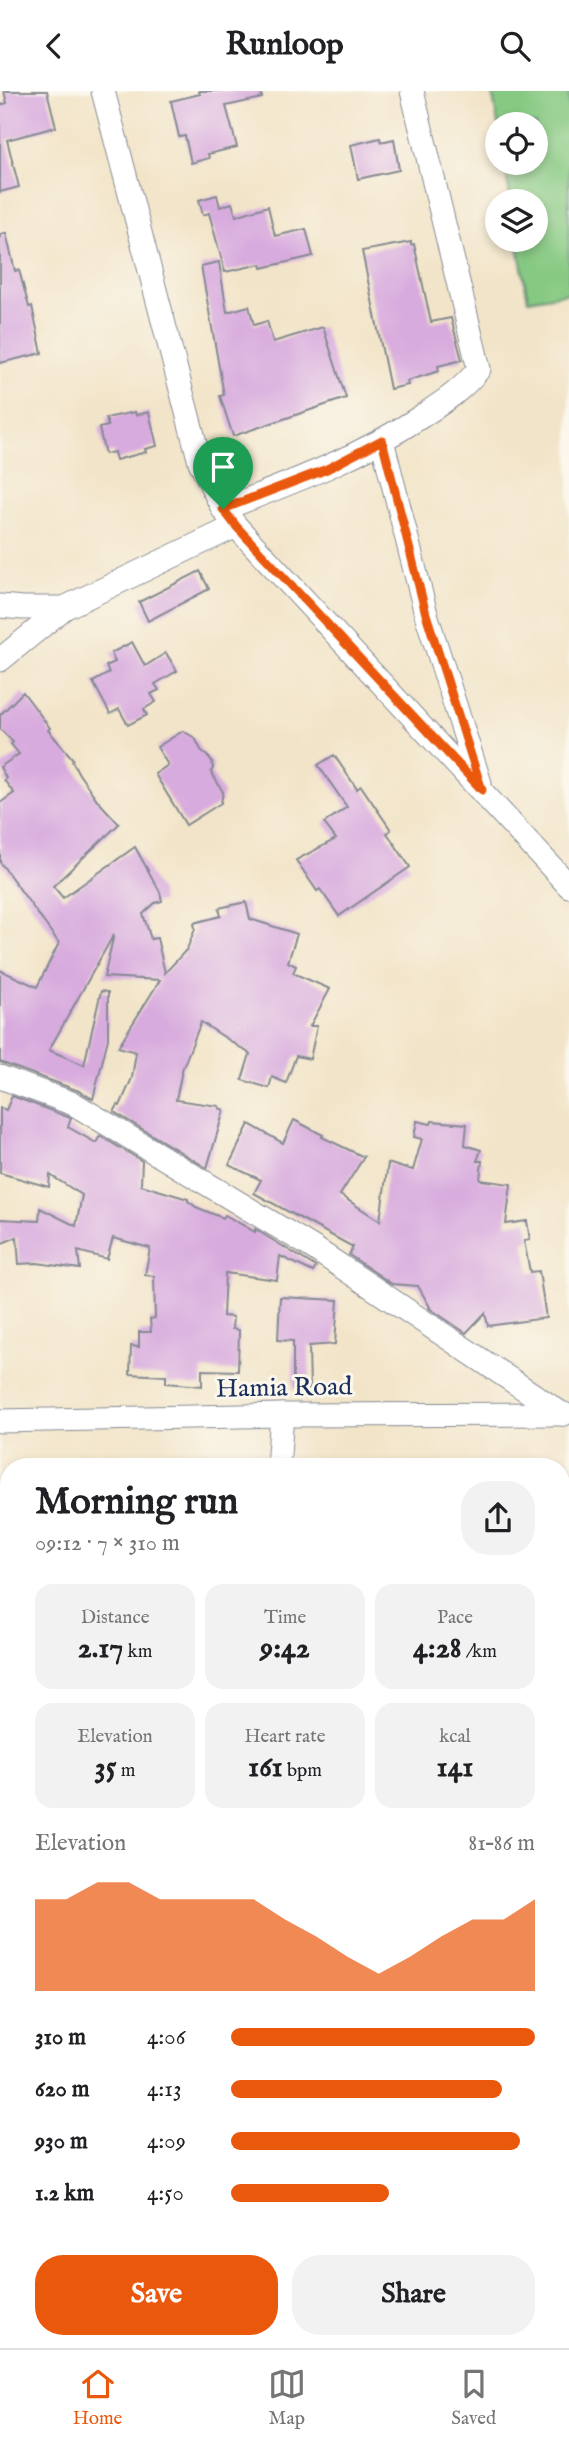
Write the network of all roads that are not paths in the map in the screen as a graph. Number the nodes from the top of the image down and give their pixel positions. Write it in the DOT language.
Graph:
graph roads {
  1 [pos="103,91"];
  2 [pos="412,91"];
  3 [pos="382,440"];
  4 [pos="229,517"];
  5 [pos="0,606"];
  6 [pos="64,607"];
  7 [pos="0,660"];
  8 [pos="482,790"];
  9 [pos="569,886"];
  10 [pos="0,1077"];
  11 [pos="565,1414"];
  12 [pos="282,1415"];
  13 [pos="0,1421"];
  14 [pos="279,1458"];
  1 -- 4 [label="street"];
  2 -- 3 [label="street"];
  3 -- 4 [label="street"];
  3 -- 8 [label="street"];
  4 -- 6 [label="street"];
  4 -- 8 [label="street"];
  5 -- 6 [label="street"];
  6 -- 7 [label="street"];
  8 -- 9 [label="street"];
  10 -- 11 [label="street"];
  11 -- 12 [label="street, Hamia Road"];
  12 -- 13 [label="street, Hamia Road"];
  12 -- 14 [label="street"];
}
